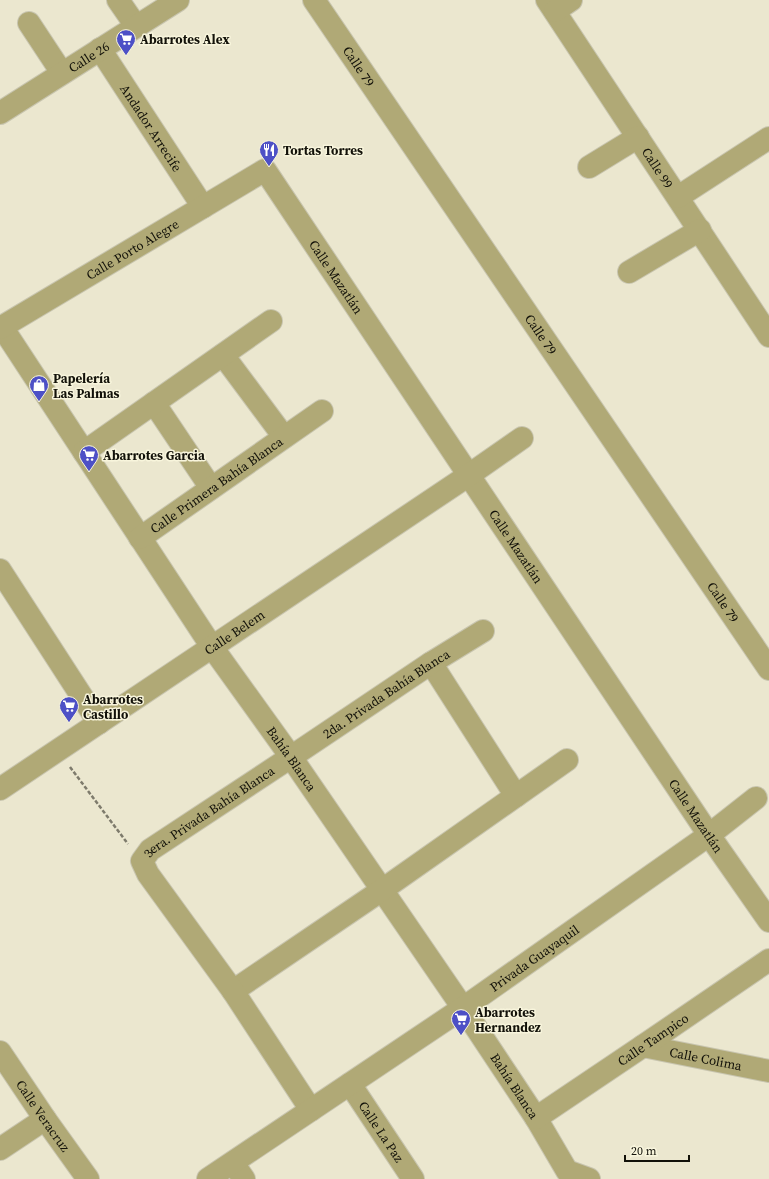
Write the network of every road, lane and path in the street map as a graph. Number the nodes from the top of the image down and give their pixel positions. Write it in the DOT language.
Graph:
graph roads {
  1 [pos="118,0"];
  2 [pos="178,0"];
  3 [pos="314,0"];
  4 [pos="558,4"];
  5 [pos="29,23"];
  6 [pos="136,26"];
  7 [pos="100,49"];
  8 [pos="62,73"];
  9 [pos="0,114"];
  10 [pos="638,137"];
  11 [pos="769,138"];
  12 [pos="589,168"];
  13 [pos="264,170"];
  14 [pos="678,197"];
  15 [pos="203,207"];
  16 [pos="700,230"];
  17 [pos="629,272"];
  18 [pos="271,321"];
  19 [pos="1,328"];
  20 [pos="769,336"];
  21 [pos="223,355"];
  22 [pos="154,403"];
  23 [pos="322,411"];
  24 [pos="284,437"];
  25 [pos="522,438"];
  26 [pos="84,452"];
  27 [pos="469,475"];
  28 [pos="211,488"];
  29 [pos="140,538"];
  30 [pos="0,570"];
  31 [pos="483,631"];
  32 [pos="212,647"];
  33 [pos="431,663"];
  34 [pos="769,669"];
  35 [pos="99,724"];
  36 [pos="57,751"];
  37 [pos="291,758"];
  38 [pos="567,760"];
  39 [pos="0,790"];
  40 [pos="516,796"];
  41 [pos="756,798"];
  42 [pos="709,835"];
  43 [pos="142,861"];
  44 [pos="382,890"];
  45 [pos="769,921"];
  46 [pos="769,960"];
  47 [pos="233,991"];
  48 [pos="463,1008"];
  49 [pos="643,1046"];
  50 [pos="0,1052"];
  51 [pos="769,1071"];
  52 [pos="350,1084"];
  53 [pos="312,1110"];
  54 [pos="536,1118"];
  55 [pos="45,1119"];
  56 [pos="0,1149"];
  57 [pos="238,1171"];
  58 [pos="88,1179"];
  59 [pos="208,1179"];
  60 [pos="413,1179"];
  61 [pos="589,1179"];
  1 -- 6 [label="street"];
  2 -- 6 [label="street, Calle 26"];
  3 -- 34 [label="street, Calle 79"];
  4 -- 10 [label="street, Calle 99"];
  5 -- 8 [label="street"];
  6 -- 7 [label="street, Calle 26"];
  7 -- 8 [label="street, Calle 26"];
  7 -- 15 [label="street, Andador Arrecife"];
  8 -- 9 [label="street, Calle 26"];
  10 -- 12 [label="street"];
  10 -- 14 [label="street, Calle 99"];
  11 -- 14 [label="street"];
  13 -- 15 [label="street, Calle Porto Alegre"];
  13 -- 27 [label="street, Calle Mazatlán"];
  14 -- 16 [label="street, Calle 99"];
  15 -- 19 [label="street, Calle Porto Alegre"];
  16 -- 17 [label="street"];
  16 -- 20 [label="street, Calle 99"];
  18 -- 21 [label="street"];
  19 -- 26 [label="street, Bahía Blanca"];
  21 -- 22 [label="street"];
  21 -- 24 [label="street, Calle Primera Bahía Blanca"];
  22 -- 26 [label="street"];
  22 -- 28 [label="street"];
  23 -- 24 [label="street"];
  24 -- 28 [label="street, Calle Primera Bahía Blanca"];
  25 -- 27 [label="street, Calle Belem"];
  26 -- 29 [label="street, Bahía Blanca"];
  27 -- 32 [label="street, Calle Belem"];
  27 -- 42 [label="street, Calle Mazatlán"];
  28 -- 29 [label="street, Calle Primera Bahía Blanca"];
  29 -- 32 [label="street, Bahía Blanca"];
  30 -- 35 [label="street"];
  31 -- 33 [label="street, 2da. Privada Bahía Blanca"];
  32 -- 35 [label="street, Calle Belem"];
  32 -- 37 [label="street, Bahía Blanca"];
  33 -- 37 [label="street, 2da. Privada Bahía Blanca"];
  33 -- 40 [label="street"];
  35 -- 36 [label="street, Calle Belem"];
  36 -- 39 [label="street, Calle Belem"];
  36 -- 43 [label="path"];
  37 -- 43 [label="street, 3era. Privada Bahía Blanca"];
  37 -- 44 [label="street, Bahía Blanca"];
  38 -- 40 [label="street"];
  40 -- 44 [label="street"];
  41 -- 42 [label="street, Privada Guayaquil"];
  42 -- 45 [label="street, Calle Mazatlán"];
  42 -- 48 [label="street, Privada Guayaquil"];
  43 -- 47 [label="street, 3era. Privada Bahía Blanca"];
  44 -- 47 [label="street"];
  44 -- 48 [label="street, Bahía Blanca"];
  46 -- 49 [label="street, Calle Tampico"];
  47 -- 53 [label="street, 3era. Privada Bahía Blanca"];
  48 -- 52 [label="street, Privada Guayaquil"];
  48 -- 54 [label="street, Bahía Blanca"];
  49 -- 51 [label="street, Calle Colima"];
  49 -- 54 [label="street, Calle Tampico"];
  50 -- 55 [label="street, Calle Veracruz"];
  52 -- 53 [label="street, Privada Guayaquil"];
  52 -- 60 [label="street, Calle La Paz"];
  53 -- 57 [label="street, Privada Guayaquil"];
  54 -- 61 [label="street, Bahía Blanca"];
  55 -- 56 [label="street"];
  55 -- 58 [label="street, Calle Veracruz"];
  57 -- 59 [label="street, Privada Guayaquil"];
}
